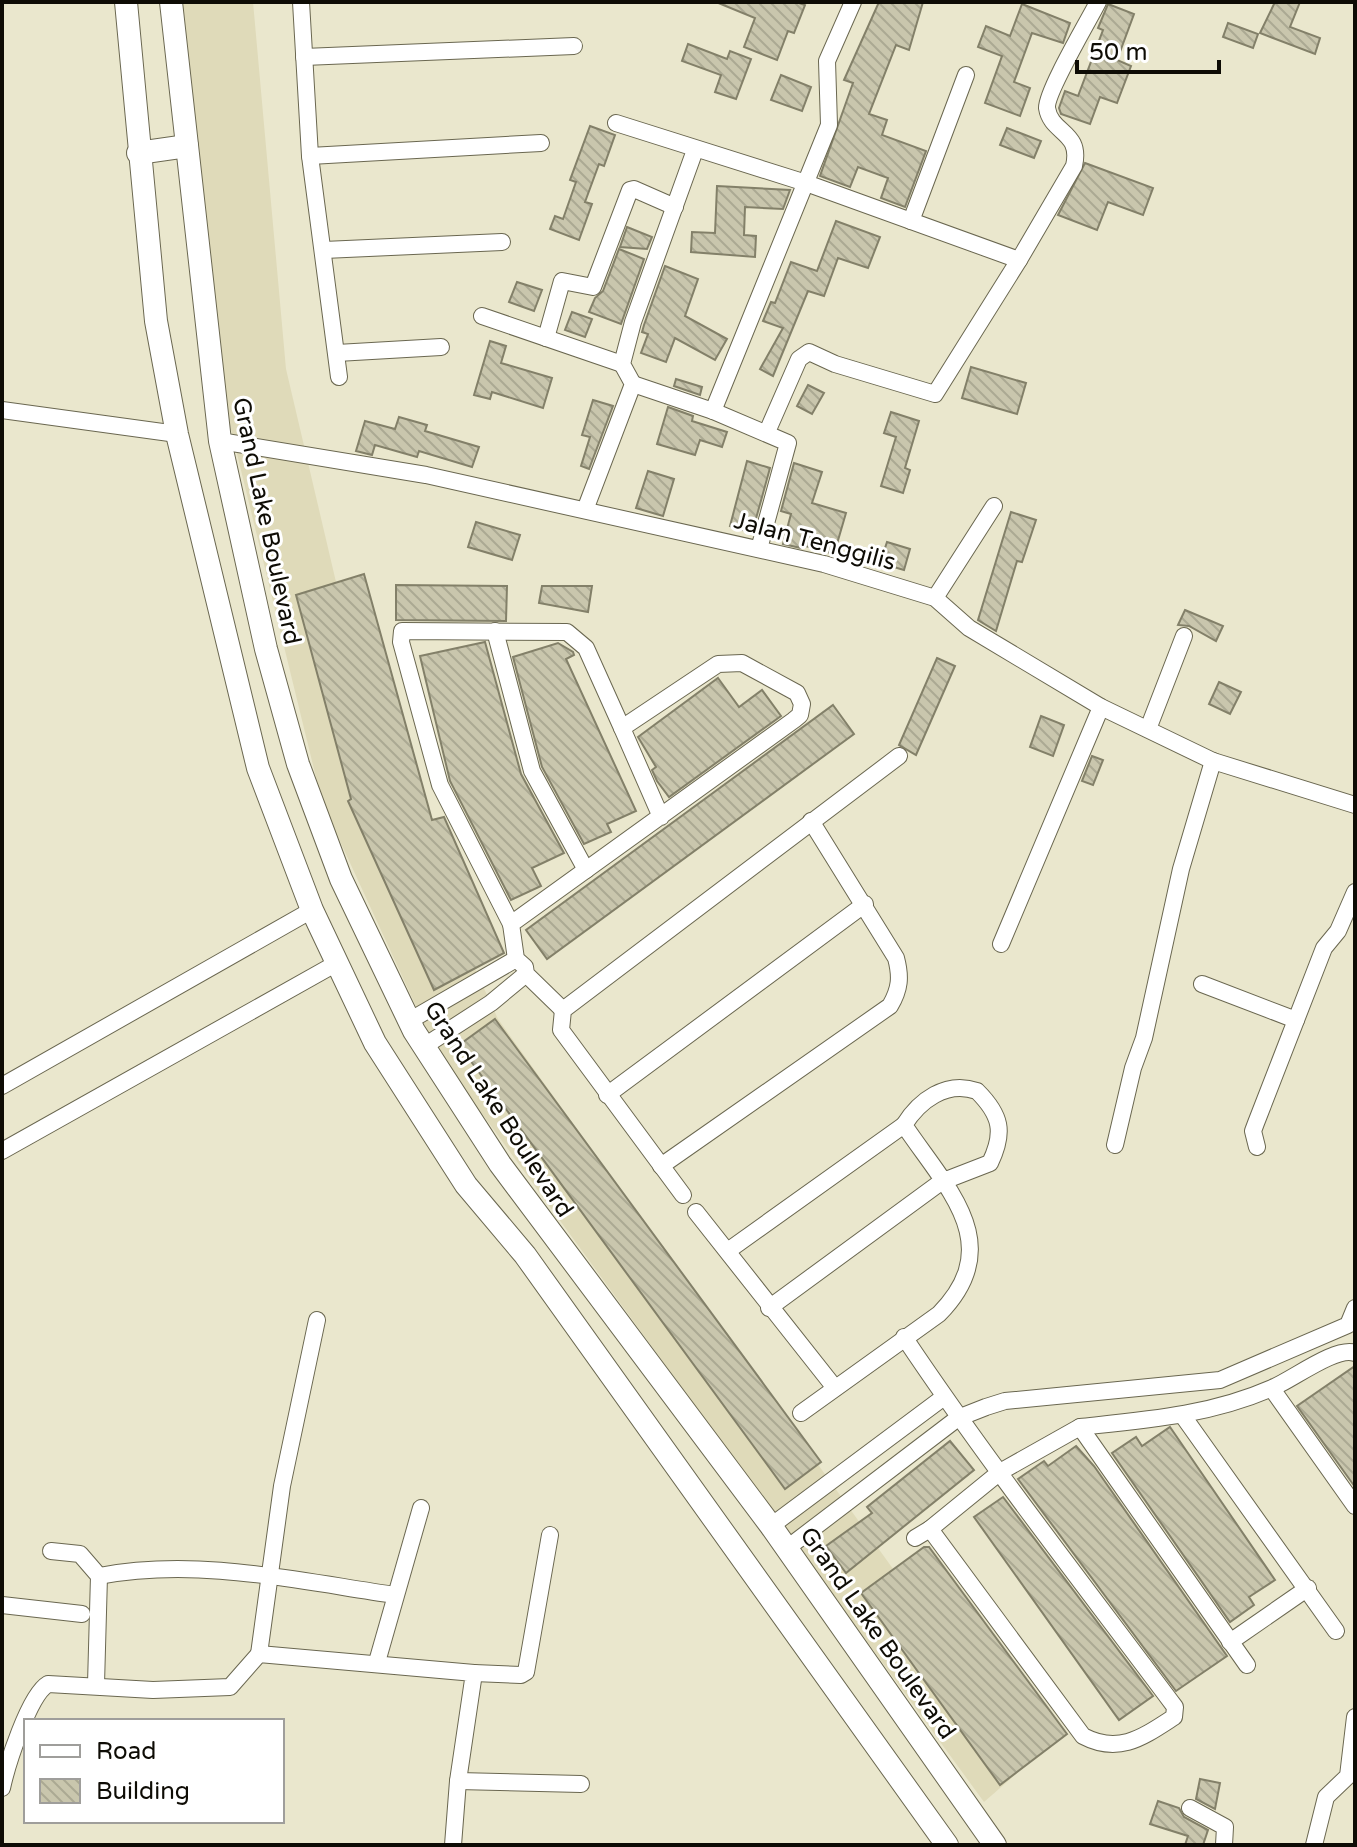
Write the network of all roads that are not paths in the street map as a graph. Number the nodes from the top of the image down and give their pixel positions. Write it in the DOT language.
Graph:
graph roads {
  1 [pos="126,2"];
  2 [pos="171,2"];
  3 [pos="301,2"];
  4 [pos="849,3"];
  5 [pos="1094,3"];
  6 [pos="574,46"];
  7 [pos="304,57"];
  8 [pos="966,75"];
  9 [pos="616,123"];
  10 [pos="541,143"];
  11 [pos="187,146"];
  12 [pos="695,150"];
  13 [pos="138,153"];
  14 [pos="310,156"];
  15 [pos="806,183"];
  16 [pos="675,207"];
  17 [pos="911,221"];
  18 [pos="502,242"];
  19 [pos="324,250"];
  20 [pos="1019,260"];
  21 [pos="482,316"];
  22 [pos="546,338"];
  23 [pos="441,347"];
  24 [pos="337,353"];
  25 [pos="622,364"];
  26 [pos="339,377"];
  27 [pos="633,384"];
  28 [pos="2,410"];
  29 [pos="713,411"];
  30 [pos="767,432"];
  31 [pos="177,434"];
  32 [pos="220,441"];
  33 [pos="994,506"];
  34 [pos="585,510"];
  35 [pos="759,549"];
  36 [pos="935,598"];
  37 [pos="495,631"];
  38 [pos="1184,636"];
  39 [pos="266,649"];
  40 [pos="232,661"];
  41 [pos="1101,707"];
  42 [pos="622,728"];
  43 [pos="1148,729"];
  44 [pos="899,756"];
  45 [pos="1213,761"];
  46 [pos="1355,805"];
  47 [pos="661,817"];
  48 [pos="811,821"];
  49 [pos="586,870"];
  50 [pos="1355,892"];
  51 [pos="865,904"];
  52 [pos="312,910"];
  53 [pos="511,924"];
  54 [pos="1001,944"];
  55 [pos="516,959"];
  56 [pos="337,963"];
  57 [pos="526,974"];
  58 [pos="1202,984"];
  59 [pos="563,1010"];
  60 [pos="1296,1020"];
  61 [pos="409,1021"];
  62 [pos="423,1047"];
  63 [pos="2,1086"];
  64 [pos="607,1095"];
  65 [pos="904,1125"];
  66 [pos="1115,1145"];
  67 [pos="1257,1147"];
  68 [pos="2,1151"];
  69 [pos="661,1166"];
  70 [pos="941,1182"];
  71 [pos="683,1195"];
  72 [pos="696,1212"];
  73 [pos="729,1250"];
  74 [pos="769,1308"];
  75 [pos="1355,1308"];
  76 [pos="317,1320"];
  77 [pos="1351,1327"];
  78 [pos="904,1337"];
  79 [pos="1355,1353"];
  80 [pos="835,1388"];
  81 [pos="1272,1389"];
  82 [pos="944,1397"];
  83 [pos="801,1413"];
  84 [pos="1183,1416"];
  85 [pos="958,1418"];
  86 [pos="1080,1427"];
  87 [pos="858,1459"];
  88 [pos="1000,1472"];
  89 [pos="875,1483"];
  90 [pos="1355,1506"];
  91 [pos="421,1508"];
  92 [pos="771,1526"];
  93 [pos="550,1535"];
  94 [pos="786,1549"];
  95 [pos="51,1551"];
  96 [pos="99,1576"];
  97 [pos="269,1577"];
  98 [pos="1308,1588"];
  99 [pos="395,1595"];
  100 [pos="2,1605"];
  101 [pos="82,1614"];
  102 [pos="1336,1631"];
  103 [pos="1230,1642"];
  104 [pos="259,1654"];
  105 [pos="377,1662"];
  106 [pos="1247,1665"];
  107 [pos="474,1673"];
  108 [pos="96,1684"];
  109 [pos="1355,1717"];
  110 [pos="26,1719"];
  111 [pos="24,1725"];
  112 [pos="458,1781"];
  113 [pos="581,1784"];
  114 [pos="2,1788"];
  115 [pos="1190,1808"];
  116 [pos="453,1845"];
  117 [pos="947,1845"];
  118 [pos="995,1845"];
  119 [pos="1224,1845"];
  120 [pos="1314,1845"];
  1 -- 13 [label="street"];
  2 -- 11 [label="street, Grand Lake Boulevard"];
  3 -- 7 [label="street"];
  4 -- 15 [label="street"];
  5 -- 20 [label="street"];
  6 -- 7 [label="street"];
  7 -- 14 [label="street"];
  8 -- 17 [label="street"];
  9 -- 12 [label="street"];
  10 -- 14 [label="street"];
  11 -- 13 [label="street"];
  11 -- 32 [label="street, Grand Lake Boulevard"];
  12 -- 15 [label="street"];
  12 -- 16 [label="street"];
  13 -- 31 [label="street"];
  14 -- 19 [label="street"];
  15 -- 17 [label="street"];
  15 -- 29 [label="street"];
  16 -- 22 [label="street"];
  16 -- 25 [label="street"];
  17 -- 20 [label="street"];
  18 -- 19 [label="street"];
  19 -- 24 [label="street"];
  20 -- 30 [label="street"];
  21 -- 22 [label="street"];
  22 -- 25 [label="street"];
  23 -- 24 [label="street"];
  24 -- 26 [label="street"];
  25 -- 27 [label="street"];
  27 -- 29 [label="street"];
  27 -- 34 [label="street"];
  28 -- 31 [label="street"];
  29 -- 30 [label="street"];
  30 -- 35 [label="street"];
  31 -- 40 [label="street"];
  32 -- 34 [label="street, Jalan Tenggilis"];
  32 -- 39 [label="street, Grand Lake Boulevard"];
  33 -- 36 [label="street"];
  34 -- 35 [label="street, Jalan Tenggilis"];
  35 -- 36 [label="street, Jalan Tenggilis"];
  36 -- 41 [label="street, Jalan Tenggilis"];
  37 -- 42 [label="street"];
  37 -- 49 [label="street"];
  37 -- 53 [label="street"];
  38 -- 43 [label="street"];
  39 -- 40 [label="street"];
  39 -- 61 [label="street, Grand Lake Boulevard"];
  40 -- 52 [label="street"];
  41 -- 43 [label="street, Jalan Tenggilis"];
  41 -- 54 [label="street"];
  42 -- 47 [label="street"];
  42 -- 47 [label="street"];
  43 -- 45 [label="street, Jalan Tenggilis"];
  44 -- 48 [label="street"];
  45 -- 46 [label="street, Jalan Tenggilis"];
  45 -- 66 [label="street"];
  47 -- 49 [label="street"];
  48 -- 51 [label="street"];
  48 -- 59 [label="street"];
  49 -- 53 [label="street"];
  50 -- 60 [label="street"];
  51 -- 64 [label="street"];
  51 -- 69 [label="street"];
  52 -- 56 [label="street"];
  52 -- 63 [label="street"];
  53 -- 55 [label="street"];
  55 -- 57 [label="street"];
  55 -- 61 [label="street"];
  56 -- 68 [label="street"];
  56 -- 117 [label="street"];
  57 -- 59 [label="street"];
  57 -- 62 [label="street"];
  58 -- 60 [label="street"];
  59 -- 64 [label="street"];
  60 -- 67 [label="street"];
  61 -- 62 [label="street, Grand Lake Boulevard"];
  62 -- 92 [label="street, Grand Lake Boulevard"];
  64 -- 69 [label="street"];
  65 -- 70 [label="street"];
  65 -- 70 [label="street"];
  65 -- 73 [label="street"];
  69 -- 71 [label="street"];
  70 -- 74 [label="street"];
  70 -- 78 [label="street"];
  72 -- 73 [label="street"];
  73 -- 74 [label="street"];
  74 -- 80 [label="street"];
  75 -- 77 [label="street"];
  76 -- 97 [label="street"];
  77 -- 85 [label="street"];
  78 -- 80 [label="street"];
  78 -- 82 [label="street"];
  79 -- 81 [label="street"];
  80 -- 83 [label="street"];
  81 -- 84 [label="street"];
  81 -- 90 [label="street"];
  82 -- 85 [label="street"];
  82 -- 87 [label="street"];
  84 -- 86 [label="street"];
  84 -- 98 [label="street"];
  85 -- 88 [label="street"];
  85 -- 89 [label="street"];
  86 -- 88 [label="street"];
  86 -- 103 [label="street"];
  87 -- 89 [label="street"];
  87 -- 92 [label="street"];
  88 -- 88 [label="street"];
  89 -- 94 [label="street"];
  91 -- 99 [label="street"];
  92 -- 94 [label="street, Grand Lake Boulevard"];
  93 -- 107 [label="street"];
  94 -- 118 [label="street, Grand Lake Boulevard"];
  95 -- 96 [label="street"];
  96 -- 97 [label="street"];
  96 -- 108 [label="street"];
  97 -- 99 [label="street"];
  97 -- 104 [label="street"];
  98 -- 102 [label="street"];
  98 -- 103 [label="street"];
  99 -- 105 [label="street"];
  100 -- 101 [label="street"];
  103 -- 106 [label="street"];
  104 -- 105 [label="street"];
  104 -- 108 [label="street"];
  105 -- 107 [label="street"];
  107 -- 112 [label="street"];
  108 -- 110 [label="street"];
  109 -- 120 [label="street"];
  111 -- 114 [label="street"];
  112 -- 113 [label="street"];
  112 -- 116 [label="street"];
  115 -- 119 [label="street"];
}
